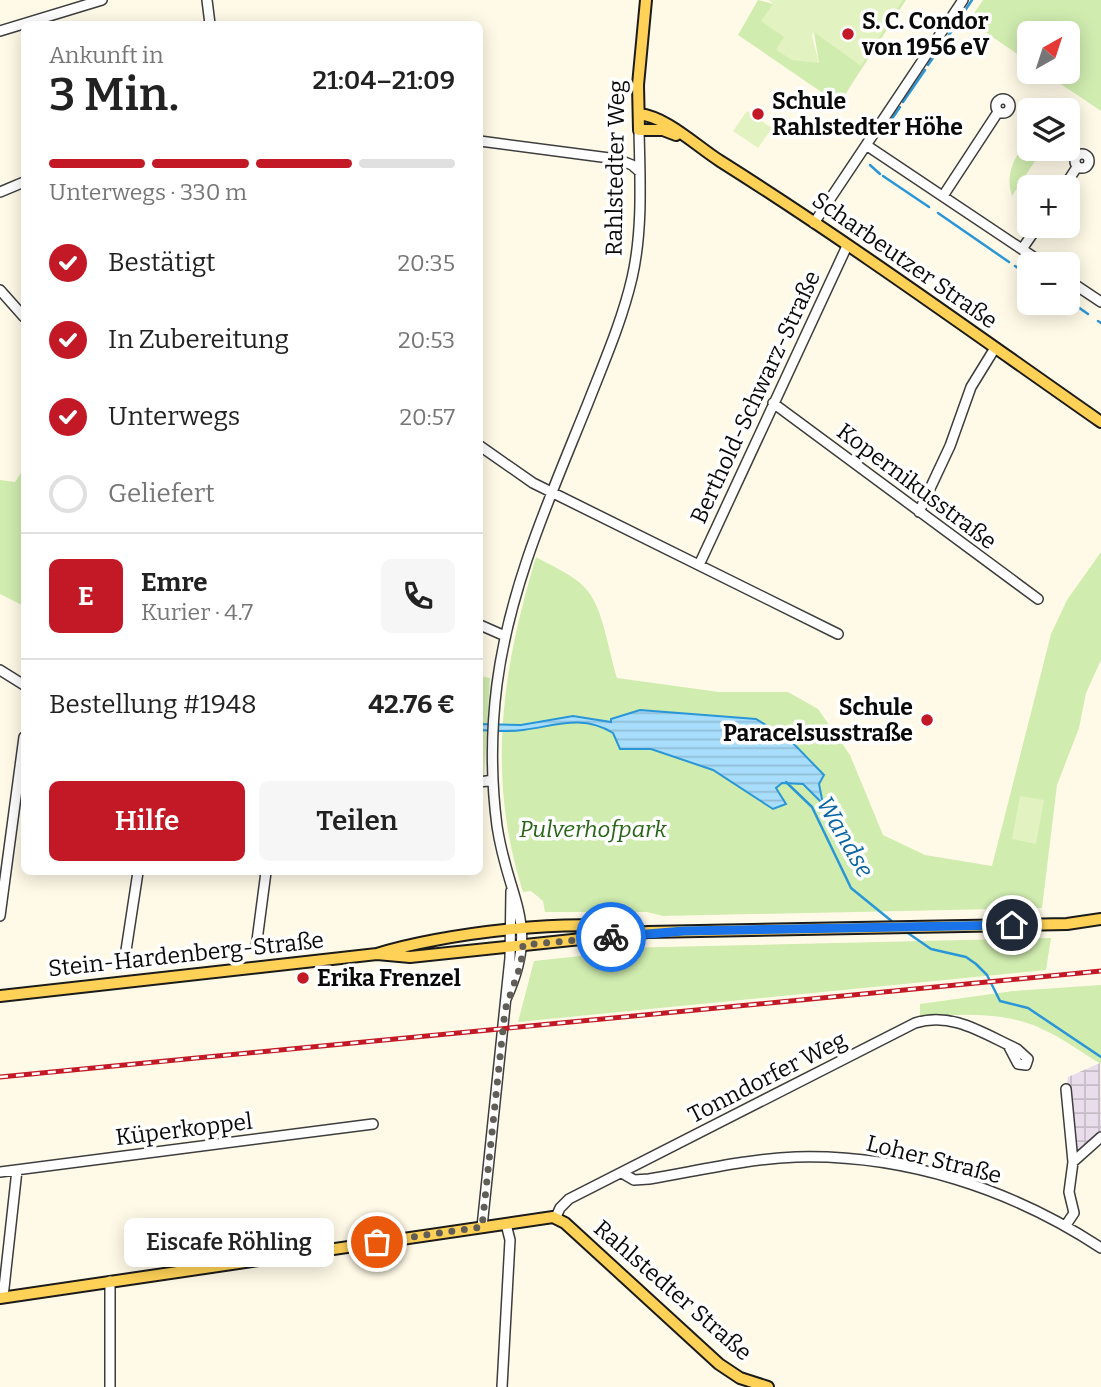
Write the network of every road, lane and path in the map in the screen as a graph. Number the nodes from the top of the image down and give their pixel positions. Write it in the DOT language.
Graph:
graph roads {
  1 [pos="102,0"];
  2 [pos="207,0"];
  3 [pos="646,0"];
  4 [pos="963,0"];
  5 [pos="67,5"];
  6 [pos="26,21"];
  7 [pos="210,21"];
  8 [pos="21,23"];
  9 [pos="0,31"];
  10 [pos="998,112"];
  11 [pos="639,114"];
  12 [pos="639,130"];
  13 [pos="682,137"];
  14 [pos="483,141"];
  15 [pos="866,145"];
  16 [pos="1077,167"];
  17 [pos="640,172"];
  18 [pos="1072,175"];
  19 [pos="21,183"];
  20 [pos="0,192"];
  21 [pos="943,196"];
  22 [pos="814,223"];
  23 [pos="1030,238"];
  24 [pos="847,246"];
  25 [pos="1022,249"];
  26 [pos="1026,252"];
  27 [pos="1080,288"];
  28 [pos="0,290"];
  29 [pos="1101,302"];
  30 [pos="21,314"];
  31 [pos="995,348"];
  32 [pos="773,403"];
  33 [pos="1101,422"];
  34 [pos="483,448"];
  35 [pos="552,491"];
  36 [pos="919,512"];
  37 [pos="699,565"];
  38 [pos="1038,599"];
  39 [pos="483,626"];
  40 [pos="838,634"];
  41 [pos="505,636"];
  42 [pos="0,670"];
  43 [pos="21,683"];
  44 [pos="21,759"];
  45 [pos="493,780"];
  46 [pos="483,782"];
  47 [pos="138,875"];
  48 [pos="266,875"];
  49 [pos="511,890"];
  50 [pos="0,916"];
  51 [pos="1101,919"];
  52 [pos="523,930"];
  53 [pos="510,931"];
  54 [pos="648,932"];
  55 [pos="523,945"];
  56 [pos="510,946"];
  57 [pos="256,948"];
  58 [pos="377,954"];
  59 [pos="125,957"];
  60 [pos="0,996"];
  61 [pos="506,999"];
  62 [pos="1008,1045"];
  63 [pos="1066,1089"];
  64 [pos="373,1124"];
  65 [pos="1101,1137"];
  66 [pos="1073,1162"];
  67 [pos="17,1170"];
  68 [pos="0,1172"];
  69 [pos="622,1173"];
  70 [pos="556,1217"];
  71 [pos="506,1224"];
  72 [pos="1066,1225"];
  73 [pos="482,1227"];
  74 [pos="1101,1248"];
  75 [pos="110,1282"];
  76 [pos="2,1297"];
  77 [pos="110,1387"];
  78 [pos="502,1387"];
  79 [pos="768,1387"];
  1 -- 5 [label="street"];
  2 -- 7 [label="street"];
  3 -- 11 [label="main road, Rahlstedter Weg"];
  4 -- 15 [label="street"];
  5 -- 6 [label="street"];
  8 -- 9 [label="street"];
  10 -- 21 [label="street"];
  11 -- 12 [label="main road, Rahlstedter Weg"];
  11 -- 13 [label="main road, Scharbeutzer Straße"];
  12 -- 13 [label="main road, Scharbeutzer Straße"];
  12 -- 17 [label="street, Rahlstedter Weg"];
  13 -- 22 [label="main road, Scharbeutzer Straße"];
  14 -- 17 [label="street"];
  15 -- 21 [label="street"];
  15 -- 22 [label="street"];
  16 -- 18 [label="street"];
  17 -- 35 [label="street, Rahlstedter Weg"];
  19 -- 20 [label="street"];
  21 -- 25 [label="street"];
  22 -- 24 [label="main road, Scharbeutzer Straße"];
  23 -- 25 [label="street"];
  24 -- 31 [label="main road, Scharbeutzer Straße"];
  24 -- 32 [label="street, Berthold-Schwarz-Straße"];
  25 -- 26 [label="street"];
  27 -- 29 [label="street"];
  28 -- 30 [label="street"];
  31 -- 33 [label="main road, Scharbeutzer Straße"];
  31 -- 36 [label="street"];
  32 -- 36 [label="street, Kopernikusstraße"];
  32 -- 37 [label="street, Berthold-Schwarz-Straße"];
  34 -- 35 [label="street"];
  35 -- 37 [label="street"];
  35 -- 41 [label="street, Rahlstedter Weg"];
  36 -- 38 [label="street, Kopernikusstraße"];
  37 -- 40 [label="street"];
  39 -- 41 [label="street"];
  41 -- 45 [label="street, Rahlstedter Weg"];
  42 -- 43 [label="street"];
  44 -- 50 [label="street"];
  45 -- 46 [label="street"];
  45 -- 49 [label="street, Rahlstedter Weg"];
  47 -- 59 [label="street"];
  48 -- 57 [label="street"];
  49 -- 52 [label="street"];
  49 -- 53 [label="street"];
  51 -- 54 [label="main road, Stein-Hardenberg-Straße"];
  52 -- 53 [label="main road, Stein-Hardenberg-Straße"];
  52 -- 54 [label="main road, Stein-Hardenberg-Straße"];
  52 -- 55 [label="street"];
  53 -- 56 [label="street"];
  53 -- 58 [label="main road, Stein-Hardenberg-Straße"];
  54 -- 55 [label="main road, Stein-Hardenberg-Straße"];
  55 -- 56 [label="main road, Stein-Hardenberg-Straße"];
  55 -- 61 [label="street"];
  56 -- 58 [label="main road, Stein-Hardenberg-Straße"];
  56 -- 61 [label="street"];
  58 -- 60 [label="main road, Stein-Hardenberg-Straße"];
  61 -- 73 [label="street"];
  62 -- 69 [label="street, Tonndorfer Weg"];
  63 -- 66 [label="street"];
  64 -- 67 [label="street, Küperkoppel"];
  65 -- 66 [label="street"];
  66 -- 72 [label="street"];
  67 -- 68 [label="street, Küperkoppel"];
  67 -- 76 [label="street"];
  69 -- 70 [label="street, Tonndorfer Weg"];
  69 -- 72 [label="street, Loher Straße"];
  70 -- 71 [label="main road"];
  70 -- 79 [label="main road, Rahlstedter Straße"];
  71 -- 73 [label="main road"];
  71 -- 78 [label="street"];
  72 -- 74 [label="street, Loher Straße"];
  73 -- 75 [label="main road"];
  75 -- 76 [label="main road"];
  75 -- 77 [label="street"];
}
